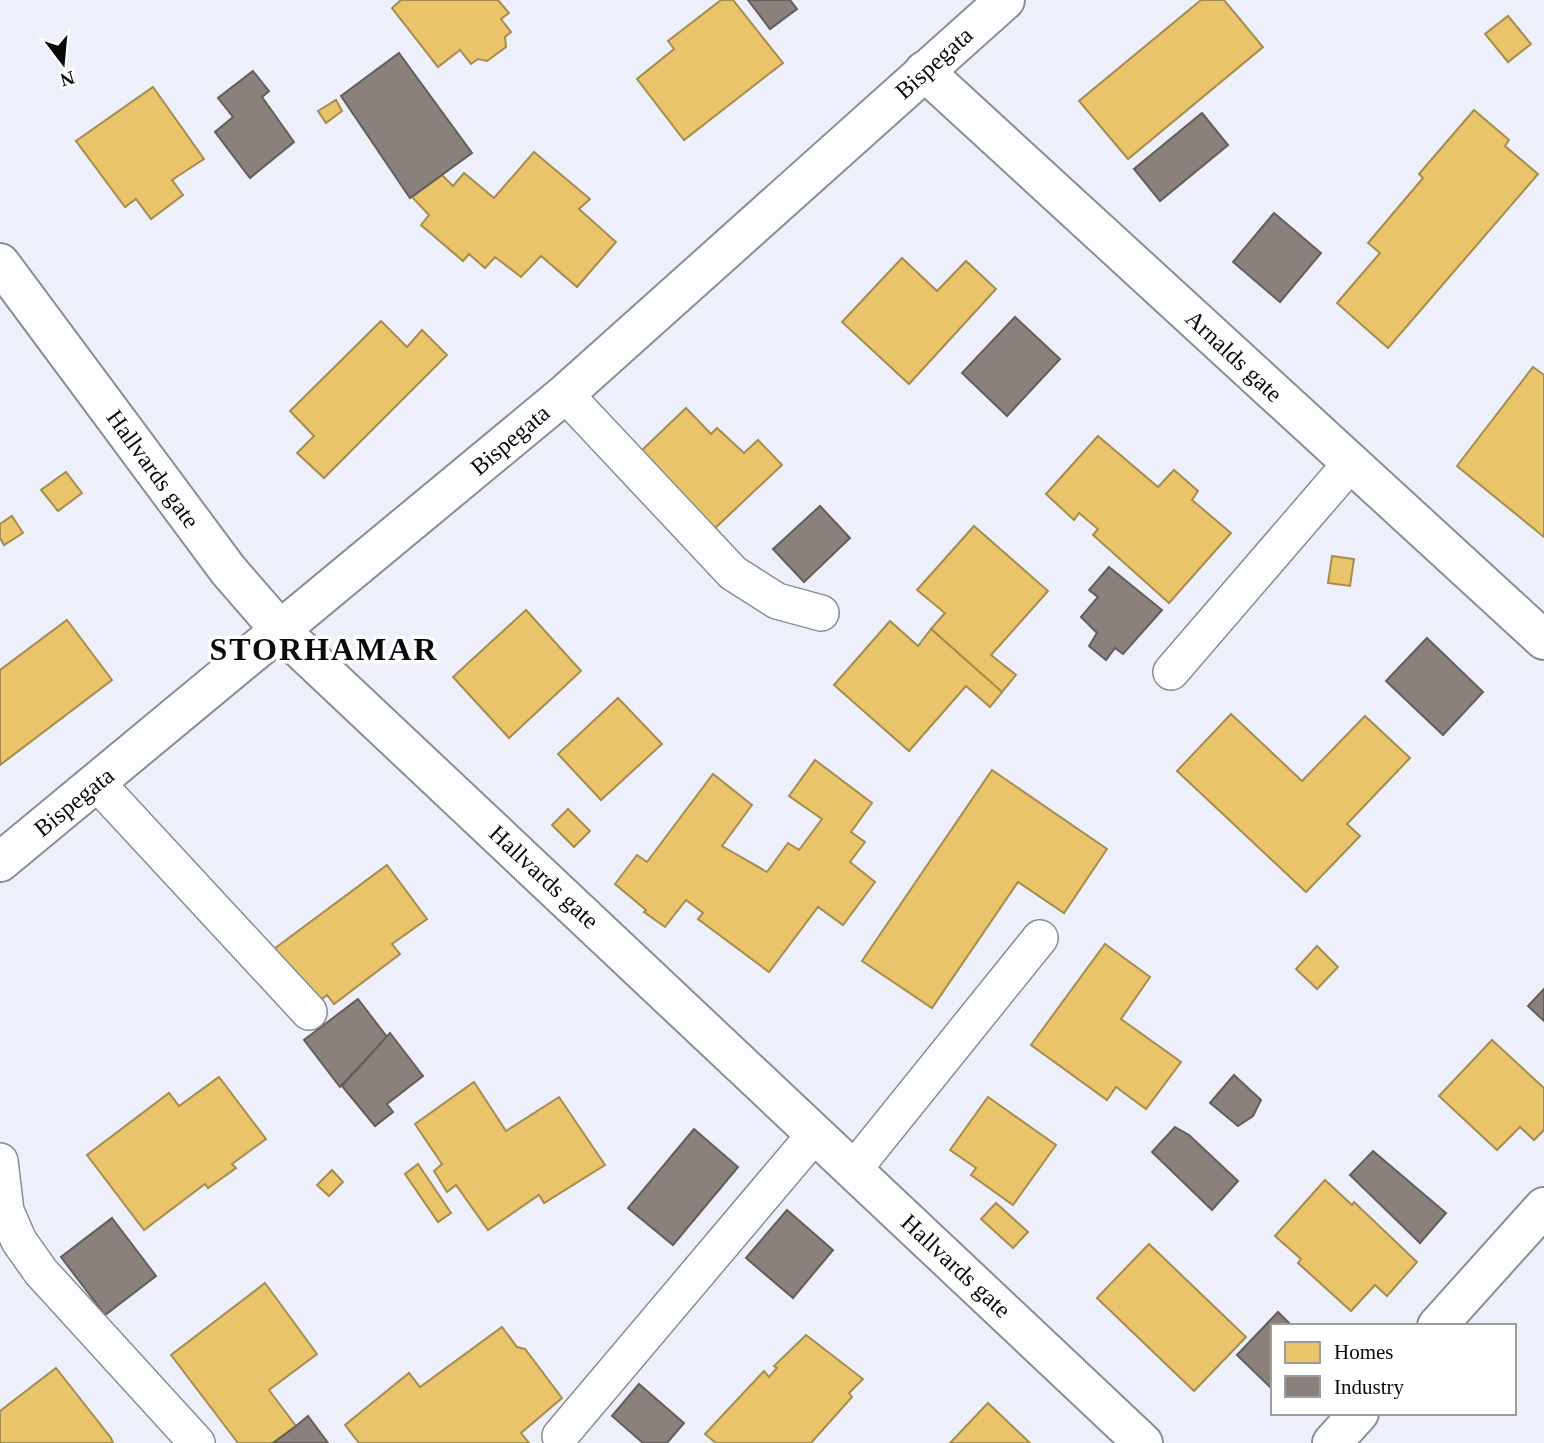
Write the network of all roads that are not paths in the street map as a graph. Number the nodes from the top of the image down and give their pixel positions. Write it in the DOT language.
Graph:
graph roads {
  1 [pos="1005,0"];
  2 [pos="924,71"];
  3 [pos="0,262"];
  4 [pos="565,394"];
  5 [pos="1351,463"];
  6 [pos="821,613"];
  7 [pos="281,631"];
  8 [pos="1544,640"];
  9 [pos="1171,672"];
  10 [pos="97,783"];
  11 [pos="0,862"];
  12 [pos="1040,938"];
  13 [pos="309,1012"];
  14 [pos="816,1133"];
  15 [pos="0,1161"];
  16 [pos="853,1169"];
  17 [pos="1544,1208"];
  18 [pos="1439,1324"];
  19 [pos="1357,1415"];
  20 [pos="560,1436"];
  21 [pos="197,1443"];
  22 [pos="1143,1443"];
  23 [pos="1332,1443"];
  1 -- 2 [label="street, Bispegata"];
  2 -- 4 [label="street, Bispegata"];
  2 -- 5 [label="street, Arnalds gate"];
  3 -- 7 [label="street, Hallvards gate"];
  4 -- 6 [label="lane"];
  4 -- 7 [label="street, Bispegata"];
  5 -- 8 [label="street, Arnalds gate"];
  5 -- 9 [label="lane"];
  7 -- 10 [label="street, Bispegata"];
  7 -- 14 [label="street, Hallvards gate"];
  10 -- 11 [label="street, Bispegata"];
  10 -- 13 [label="lane"];
  12 -- 16 [label="lane"];
  14 -- 16 [label="street, Hallvards gate"];
  14 -- 20 [label="lane"];
  15 -- 21 [label="lane"];
  16 -- 22 [label="street, Hallvards gate"];
  17 -- 18 [label="street"];
  19 -- 23 [label="street"];
}
